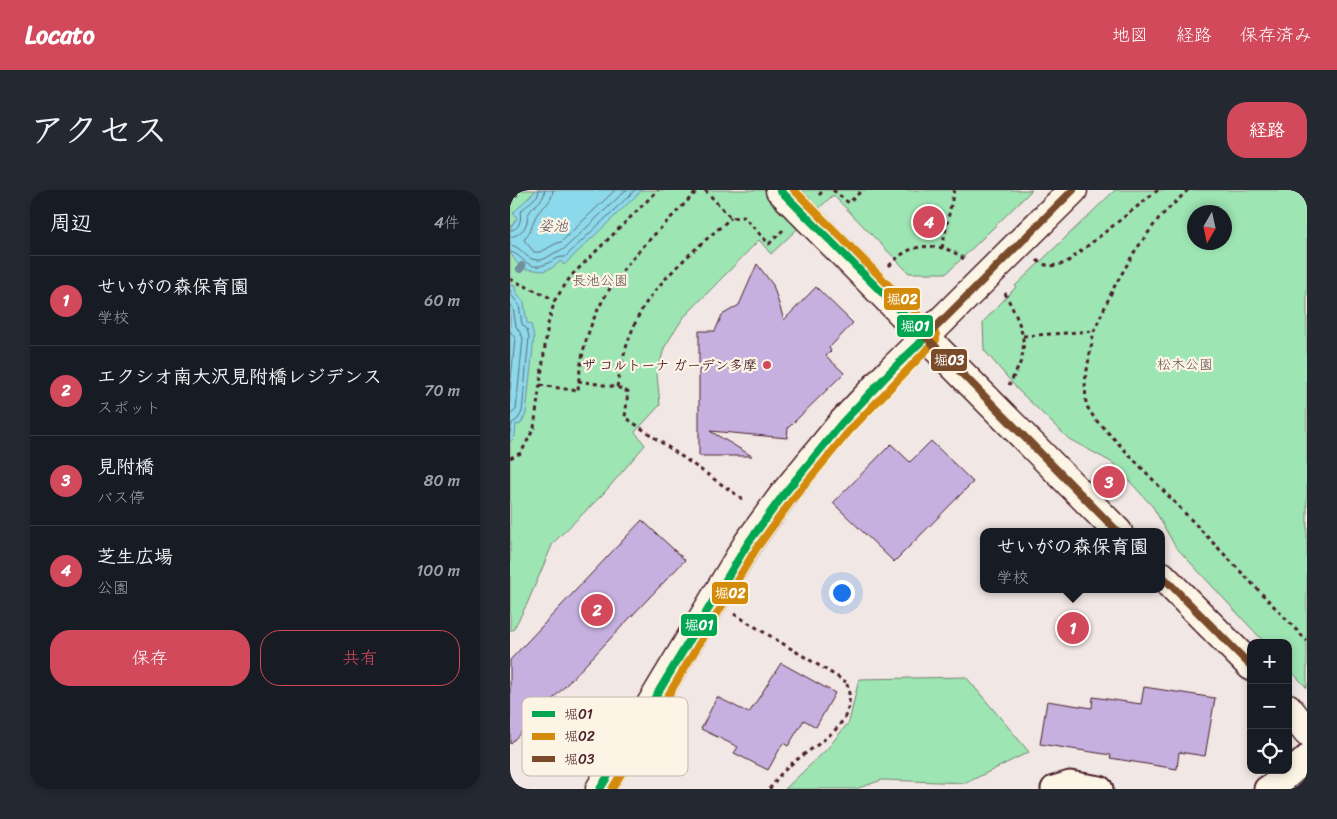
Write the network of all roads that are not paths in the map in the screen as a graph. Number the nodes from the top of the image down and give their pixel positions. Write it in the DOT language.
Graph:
graph roads {
  1 [pos="780,190"];
  2 [pos="1073,190"];
  3 [pos="926,337"];
  4 [pos="1114,528"];
  5 [pos="1165,579"];
  6 [pos="1247,662"];
  7 [pos="655,697"];
  8 [pos="1292,713"];
  9 [pos="1307,732"];
  10 [pos="1307,758"];
  11 [pos="608,776"];
  12 [pos="600,789"];
  13 [pos="1054,789"];
  14 [pos="1100,789"];
  15 [pos="1267,789"];
  1 -- 3 [label="street"];
  2 -- 3 [label="street"];
  3 -- 4 [label="street"];
  3 -- 7 [label="street"];
  5 -- 6 [label="street"];
  8 -- 9 [label="street"];
  10 -- 15 [label="street"];
  11 -- 12 [label="street"];
  13 -- 14 [label="street"];
}
